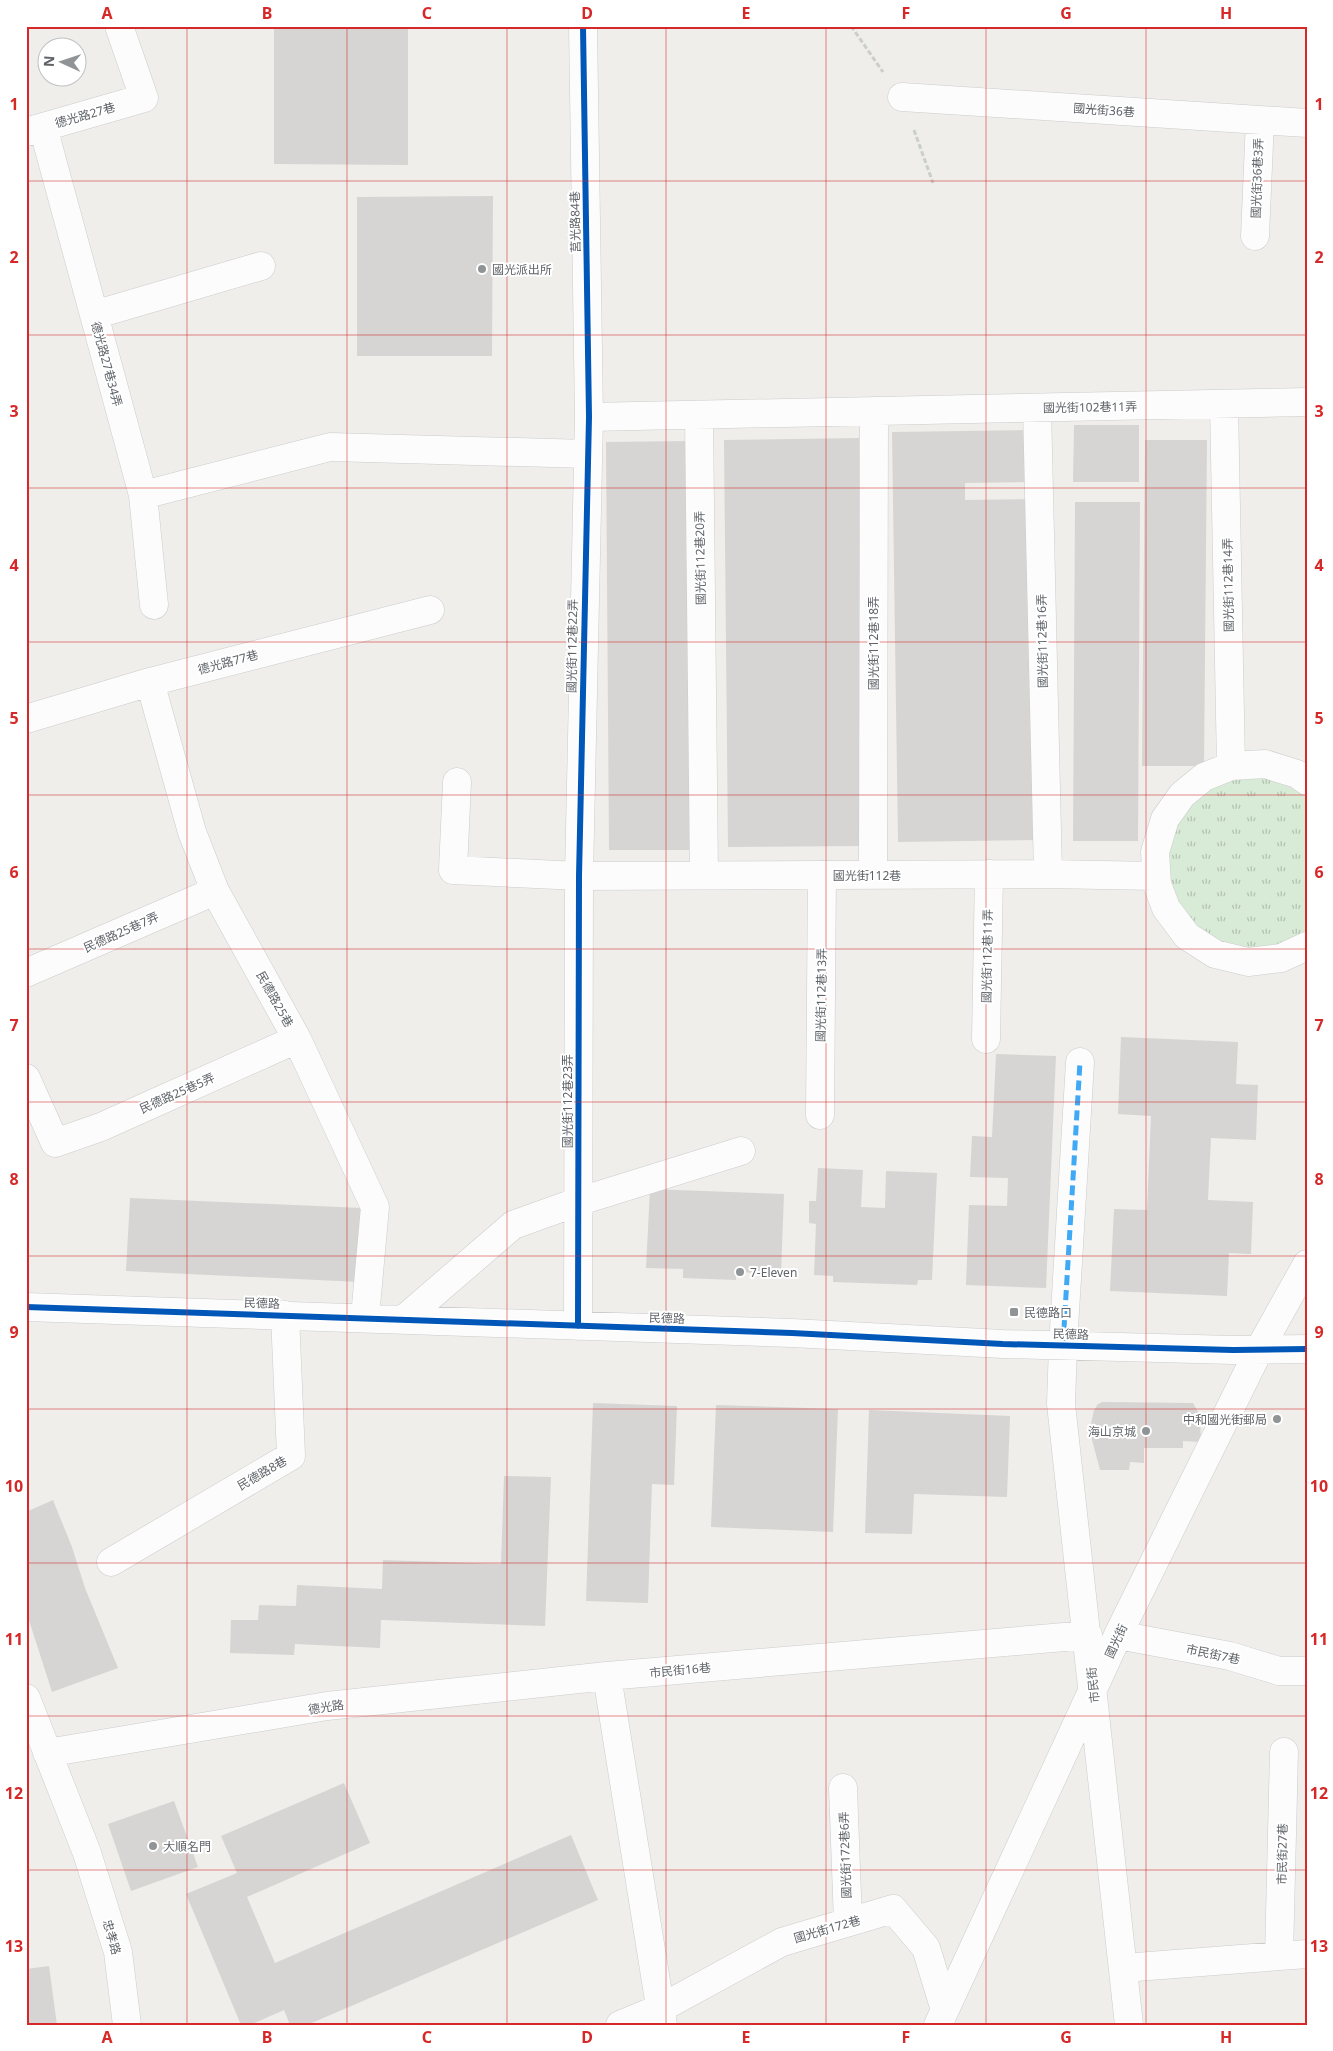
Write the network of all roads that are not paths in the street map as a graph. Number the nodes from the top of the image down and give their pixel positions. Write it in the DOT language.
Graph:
graph roads {
  1 [pos="119,26"];
  2 [pos="583,26"];
  3 [pos="902,97"];
  4 [pos="1260,120"];
  5 [pos="1307,123"];
  6 [pos="34,129"];
  7 [pos="1255,236"];
  8 [pos="261,266"];
  9 [pos="94,315"];
  10 [pos="1307,402"];
  11 [pos="1224,404"];
  12 [pos="1037,408"];
  13 [pos="874,411"];
  14 [pos="699,415"];
  15 [pos="589,417"];
  16 [pos="588,454"];
  17 [pos="143,495"];
  18 [pos="154,605"];
  19 [pos="430,610"];
  20 [pos="150,682"];
  21 [pos="26,719"];
  22 [pos="1231,766"];
  23 [pos="1307,781"];
  24 [pos="457,782"];
  25 [pos="873,874"];
  26 [pos="988,874"];
  27 [pos="1048,874"];
  28 [pos="704,875"];
  29 [pos="822,875"];
  30 [pos="579,876"];
  31 [pos="1156,876"];
  32 [pos="215,891"];
  33 [pos="1307,946"];
  34 [pos="26,973"];
  35 [pos="986,1039"];
  36 [pos="297,1040"];
  37 [pos="1080,1062"];
  38 [pos="26,1078"];
  39 [pos="820,1116"];
  40 [pos="741,1151"];
  41 [pos="577,1202"];
  42 [pos="1307,1264"];
  43 [pos="26,1306"];
  44 [pos="285,1315"];
  45 [pos="365,1317"];
  46 [pos="404,1319"];
  47 [pos="578,1326"];
  48 [pos="1063,1345"];
  49 [pos="1307,1349"];
  50 [pos="1259,1350"];
  51 [pos="111,1562"];
  52 [pos="1088,1635"];
  53 [pos="1118,1635"];
  54 [pos="1307,1671"];
  55 [pos="607,1676"];
  56 [pos="1093,1689"];
  57 [pos="26,1698"];
  58 [pos="1284,1752"];
  59 [pos="48,1753"];
  60 [pos="843,1788"];
  61 [pos="848,1922"];
  62 [pos="1296,1950"];
  63 [pos="1123,1968"];
  64 [pos="662,2016"];
  65 [pos="941,2017"];
  66 [pos="127,2025"];
  67 [pos="620,2025"];
  68 [pos="1129,2025"];
  1 -- 6 [label="street, 德光路27巷"];
  2 -- 15 [label="street, 莒光路84巷"];
  3 -- 4 [label="street, 國光街36巷"];
  4 -- 5 [label="street, 國光街36巷"];
  4 -- 7 [label="street, 國光街36巷3弄"];
  6 -- 9 [label="street, 德光路27巷34弄"];
  8 -- 9 [label="street"];
  9 -- 17 [label="street, 德光路27巷34弄"];
  10 -- 11 [label="street, 國光街102巷11弄"];
  11 -- 12 [label="street, 國光街102巷11弄"];
  11 -- 22 [label="street, 國光街112巷14弄"];
  12 -- 13 [label="street, 國光街102巷11弄"];
  12 -- 27 [label="street, 國光街112巷16弄"];
  13 -- 14 [label="street"];
  13 -- 25 [label="street, 國光街112巷18弄"];
  14 -- 15 [label="street"];
  14 -- 28 [label="street, 國光街112巷20弄"];
  15 -- 16 [label="street, 國光街112巷22弄"];
  16 -- 17 [label="street"];
  16 -- 30 [label="street, 國光街112巷22弄"];
  17 -- 18 [label="street, 德光路27巷34弄"];
  19 -- 20 [label="street, 德光路77巷"];
  20 -- 21 [label="street, 德光路77巷"];
  20 -- 32 [label="street, 民德路25巷"];
  22 -- 23 [label="street"];
  22 -- 31 [label="street"];
  24 -- 30 [label="street, 國光街112巷"];
  25 -- 26 [label="street, 國光街112巷"];
  25 -- 29 [label="street, 國光街112巷"];
  26 -- 27 [label="street, 國光街112巷"];
  26 -- 35 [label="street, 國光街112巷11弄"];
  27 -- 31 [label="street, 國光街112巷"];
  28 -- 29 [label="street, 國光街112巷"];
  28 -- 30 [label="street, 國光街112巷"];
  29 -- 39 [label="street, 國光街112巷13弄"];
  30 -- 41 [label="street, 國光街112巷23弄"];
  31 -- 33 [label="street"];
  32 -- 34 [label="street, 民德路25巷7弄"];
  32 -- 36 [label="street, 民德路25巷"];
  36 -- 38 [label="street, 民德路25巷5弄"];
  36 -- 45 [label="street, 民德路25巷"];
  37 -- 48 [label="street, 市民街"];
  40 -- 41 [label="street"];
  41 -- 46 [label="street"];
  41 -- 47 [label="street, 國光街112巷23弄"];
  42 -- 50 [label="street, 國光街"];
  43 -- 44 [label="street, 民德路"];
  44 -- 45 [label="street, 民德路"];
  44 -- 51 [label="street, 民德路8巷"];
  45 -- 46 [label="street, 民德路"];
  46 -- 47 [label="street, 民德路"];
  47 -- 48 [label="street, 民德路"];
  48 -- 50 [label="street, 民德路"];
  48 -- 52 [label="street, 市民街"];
  49 -- 50 [label="street, 民德路"];
  50 -- 53 [label="street, 國光街"];
  52 -- 55 [label="street, 市民街16巷"];
  52 -- 56 [label="street, 市民街"];
  53 -- 54 [label="street, 市民街7巷"];
  53 -- 56 [label="street, 國光街"];
  55 -- 59 [label="street, 德光路"];
  55 -- 64 [label="street"];
  56 -- 63 [label="street, 市民街"];
  56 -- 65 [label="street, 國光街"];
  57 -- 59 [label="street"];
  58 -- 62 [label="street, 市民街27巷"];
  59 -- 66 [label="street, 忠孝路"];
  60 -- 61 [label="street, 國光街172巷6弄"];
  61 -- 64 [label="street, 國光街172巷"];
  61 -- 65 [label="street, 國光街172巷"];
  62 -- 63 [label="street, 市民街27巷"];
  63 -- 68 [label="street, 市民街"];
  64 -- 67 [label="street, 國光街172巷"];
}
